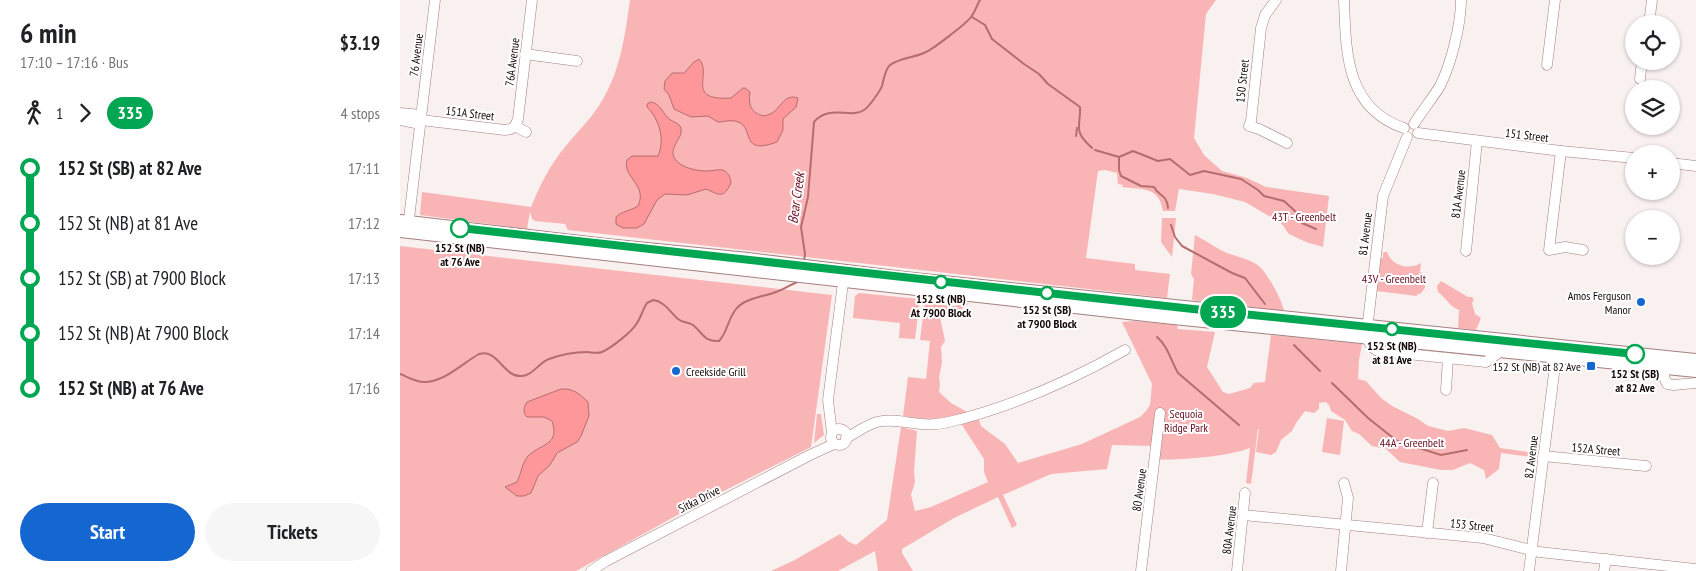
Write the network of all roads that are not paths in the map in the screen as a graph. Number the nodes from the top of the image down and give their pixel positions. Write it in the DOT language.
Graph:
graph roads {
  1 [pos="435,0"];
  2 [pos="532,0"];
  3 [pos="1276,0"];
  4 [pos="1344,0"];
  5 [pos="1555,0"];
  6 [pos="1652,0"];
  7 [pos="1462,1"];
  8 [pos="1650,15"];
  9 [pos="525,54"];
  10 [pos="577,61"];
  11 [pos="1547,65"];
  12 [pos="1641,70"];
  13 [pos="1640,79"];
  14 [pos="400,113"];
  15 [pos="400,120"];
  16 [pos="421,120"];
  17 [pos="515,126"];
  18 [pos="1416,128"];
  19 [pos="526,132"];
  20 [pos="1405,133"];
  21 [pos="1477,141"];
  22 [pos="1287,143"];
  23 [pos="1561,151"];
  24 [pos="1625,157"];
  25 [pos="1680,164"];
  26 [pos="1696,166"];
  27 [pos="404,226"];
  28 [pos="1583,250"];
  29 [pos="1466,251"];
  30 [pos="844,276"];
  31 [pos="1366,332"];
  32 [pos="1125,350"];
  33 [pos="1501,351"];
  34 [pos="1556,352"];
  35 [pos="1448,358"];
  36 [pos="1696,360"];
  37 [pos="1665,362"];
  38 [pos="1696,371"];
  39 [pos="1696,383"];
  40 [pos="1446,390"];
  41 [pos="1160,413"];
  42 [pos="838,435"];
  43 [pos="1543,456"];
  44 [pos="1646,466"];
  45 [pos="1344,483"];
  46 [pos="1433,483"];
  47 [pos="1245,493"];
  48 [pos="1243,515"];
  49 [pos="1346,526"];
  50 [pos="1427,533"];
  51 [pos="1531,550"];
  52 [pos="1606,559"];
  53 [pos="595,569"];
  54 [pos="1696,569"];
  55 [pos="1140,571"];
  56 [pos="1236,571"];
  57 [pos="1340,571"];
  58 [pos="1529,571"];
  59 [pos="1604,571"];
  1 -- 16 [label="street, 76 Avenue"];
  2 -- 9 [label="street, 76A Avenue"];
  3 -- 22 [label="street, 150 Street"];
  4 -- 20 [label="street"];
  5 -- 11 [label="street"];
  6 -- 8 [label="street"];
  7 -- 18 [label="street"];
  9 -- 10 [label="street"];
  9 -- 17 [label="street, 76A Avenue"];
  12 -- 13 [label="street"];
  14 -- 16 [label="street, 151A Street"];
  15 -- 16 [label="street, 151A Street"];
  16 -- 17 [label="street, 151A Street"];
  16 -- 27 [label="street, 76 Avenue"];
  17 -- 19 [label="street"];
  18 -- 20 [label="street"];
  18 -- 21 [label="street, 151 Street"];
  20 -- 31 [label="street, 81 Avenue"];
  21 -- 23 [label="street, 151 Street"];
  21 -- 29 [label="street, 81A Avenue"];
  23 -- 24 [label="street, 151 Street"];
  23 -- 28 [label="street"];
  25 -- 26 [label="street"];
  27 -- 30 [label="main road"];
  30 -- 31 [label="main road"];
  30 -- 42 [label="street"];
  31 -- 33 [label="main road"];
  31 -- 34 [label="main road"];
  31 -- 35 [label="street"];
  32 -- 42 [label="street, Sitka Drive"];
  33 -- 34 [label="main road"];
  33 -- 35 [label="street"];
  34 -- 37 [label="main road"];
  34 -- 43 [label="street, 82 Avenue"];
  35 -- 40 [label="street"];
  36 -- 37 [label="main road"];
  37 -- 38 [label="main road"];
  37 -- 39 [label="street"];
  41 -- 55 [label="street, 80 Avenue"];
  42 -- 53 [label="street, Sitka Drive"];
  43 -- 44 [label="street, 152A Street"];
  43 -- 51 [label="street, 82 Avenue"];
  45 -- 49 [label="street"];
  46 -- 50 [label="street"];
  47 -- 48 [label="street, 80A Avenue"];
  48 -- 49 [label="street, 153 Street"];
  48 -- 56 [label="street, 80A Avenue"];
  49 -- 50 [label="street, 153 Street"];
  49 -- 57 [label="street"];
  50 -- 51 [label="street, 153 Street"];
  51 -- 52 [label="street, 153 Street"];
  51 -- 58 [label="street, 82 Avenue"];
  52 -- 54 [label="street, 153 Street"];
  52 -- 59 [label="street"];
}
